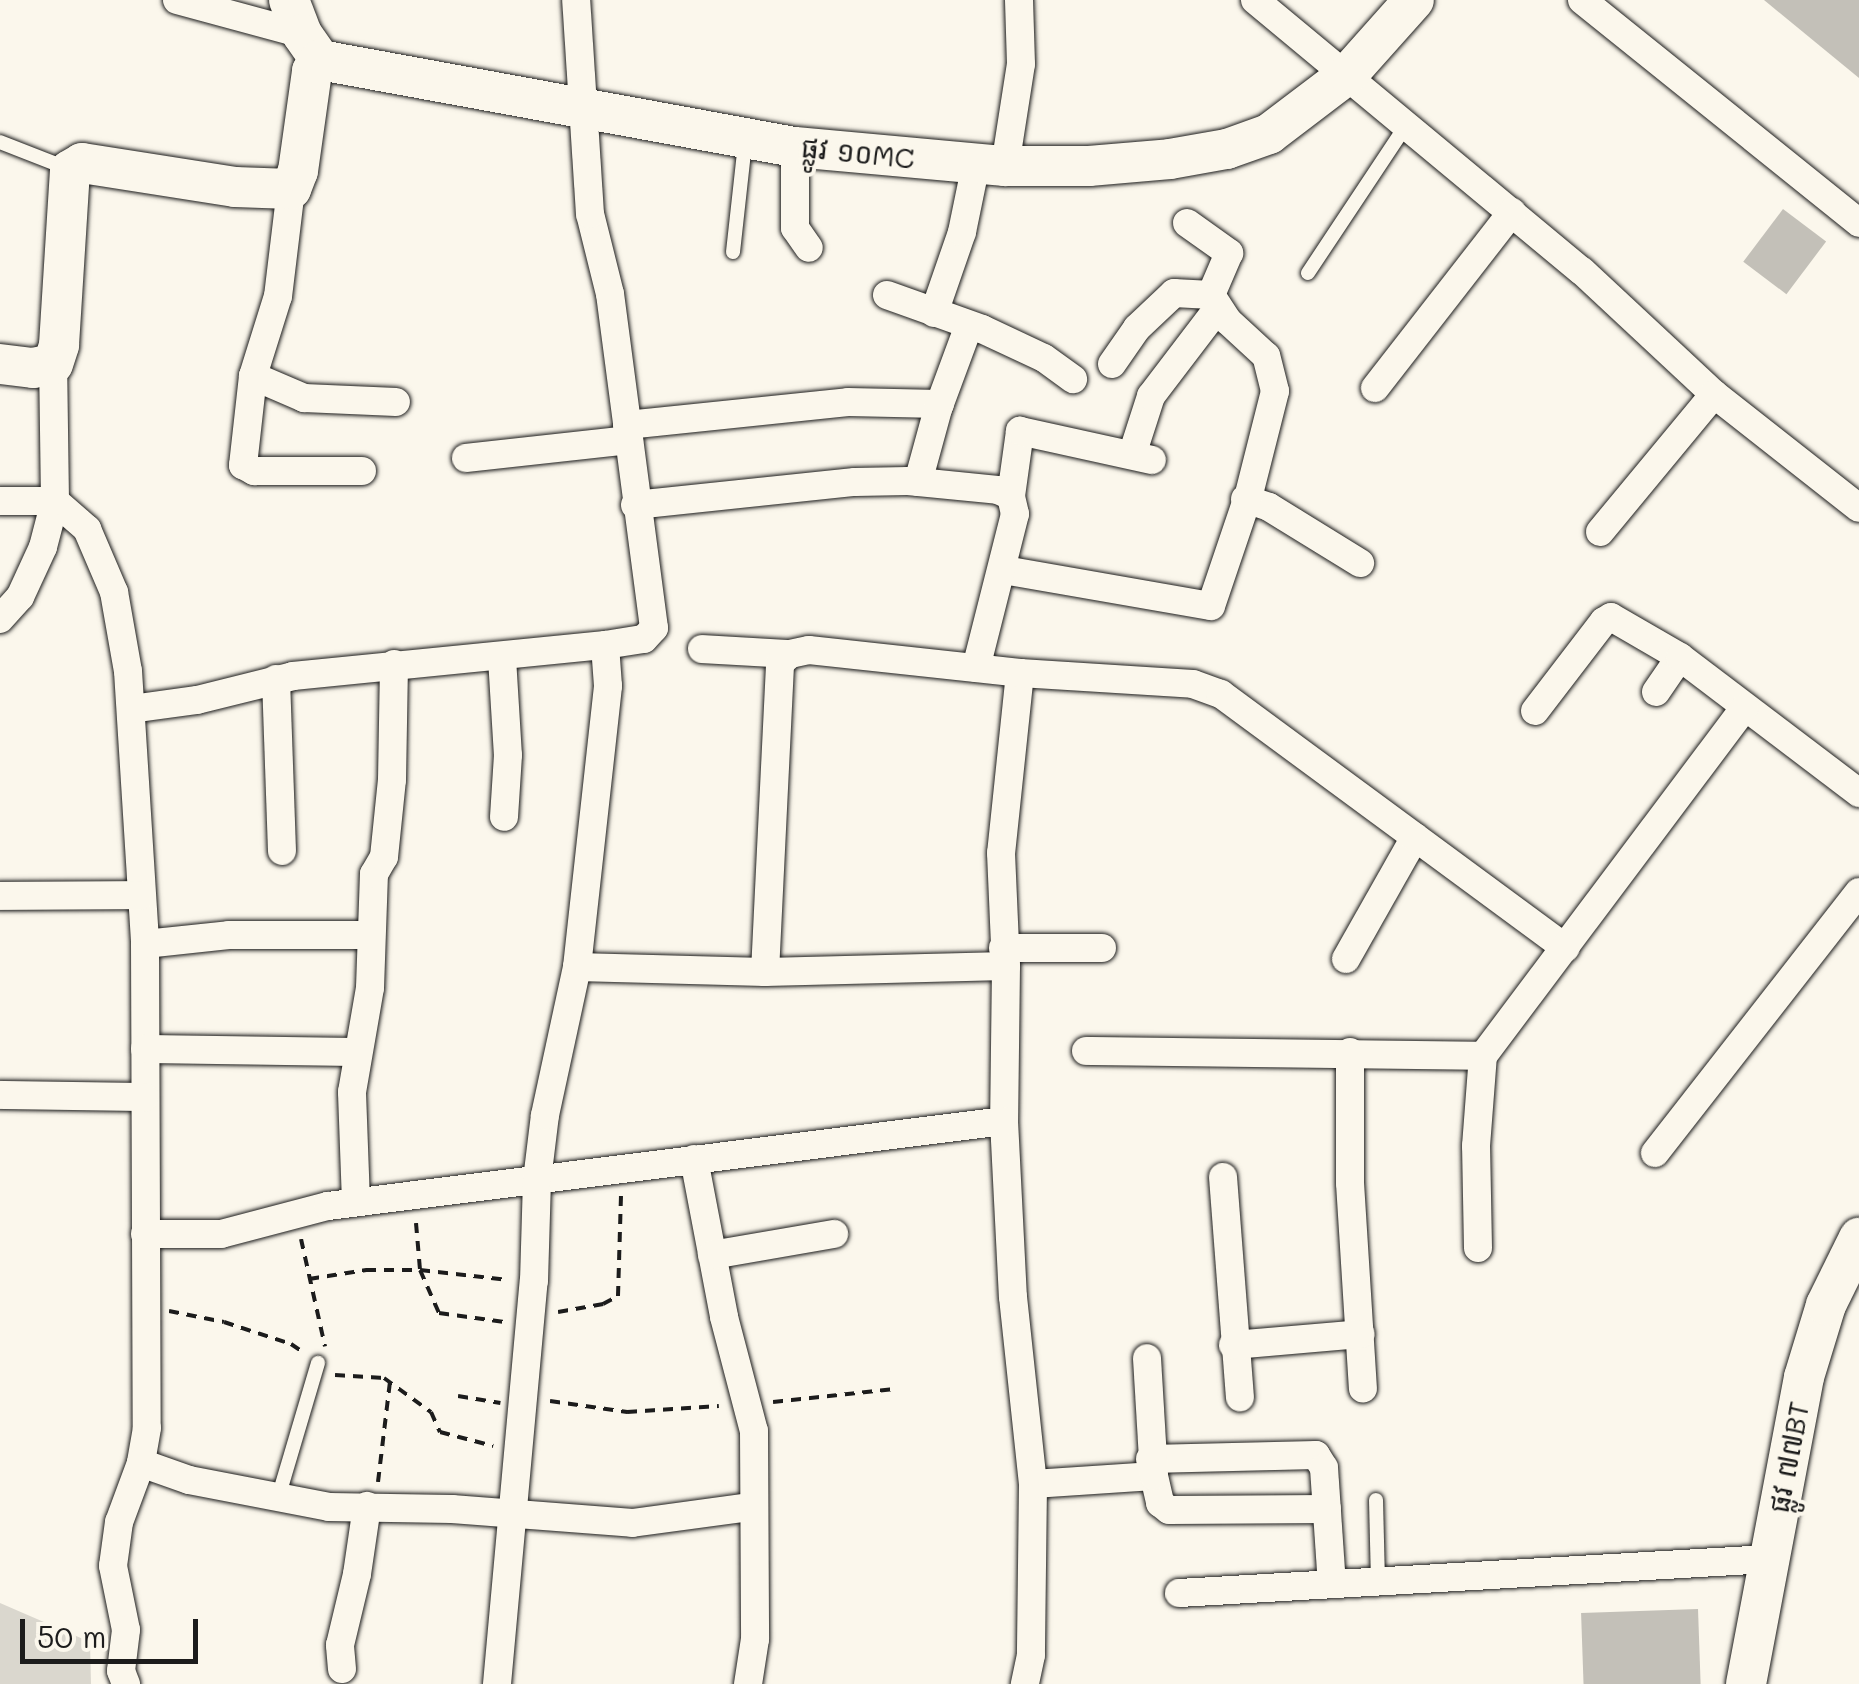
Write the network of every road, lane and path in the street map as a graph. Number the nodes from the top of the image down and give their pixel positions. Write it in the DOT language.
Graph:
graph roads {
  1 [pos="177,0"];
  2 [pos="576,0"];
  3 [pos="1019,0"];
  4 [pos="1255,0"];
  5 [pos="1414,0"];
  6 [pos="1582,0"];
  7 [pos="304,31"];
  8 [pos="1348,74"];
  9 [pos="583,110"];
  10 [pos="1407,123"];
  11 [pos="745,138"];
  12 [pos="0,142"];
  13 [pos="795,147"];
  14 [pos="990,165"];
  15 [pos="70,170"];
  16 [pos="290,188"];
  17 [pos="1512,212"];
  18 [pos="1187,222"];
  19 [pos="1859,223"];
  20 [pos="808,248"];
  21 [pos="733,252"];
  22 [pos="1308,273"];
  23 [pos="886,296"];
  24 [pos="1215,301"];
  25 [pos="934,314"];
  26 [pos="968,328"];
  27 [pos="0,364"];
  28 [pos="54,364"];
  29 [pos="1112,364"];
  30 [pos="253,376"];
  31 [pos="1073,379"];
  32 [pos="1375,388"];
  33 [pos="1714,394"];
  34 [pos="396,402"];
  35 [pos="940,404"];
  36 [pos="628,433"];
  37 [pos="466,458"];
  38 [pos="362,470"];
  39 [pos="918,482"];
  40 [pos="1010,496"];
  41 [pos="1246,499"];
  42 [pos="0,501"];
  43 [pos="55,502"];
  44 [pos="635,504"];
  45 [pos="1859,508"];
  46 [pos="1600,532"];
  47 [pos="1360,563"];
  48 [pos="1004,570"];
  49 [pos="0,619"];
  50 [pos="606,645"];
  51 [pos="702,649"];
  52 [pos="790,654"];
  53 [pos="1680,656"];
  54 [pos="502,658"];
  55 [pos="394,664"];
  56 [pos="976,668"];
  57 [pos="1020,673"];
  58 [pos="276,679"];
  59 [pos="1656,692"];
  60 [pos="1744,708"];
  61 [pos="131,710"];
  62 [pos="1535,711"];
  63 [pos="1859,793"];
  64 [pos="504,817"];
  65 [pos="1415,837"];
  66 [pos="282,851"];
  67 [pos="1859,892"];
  68 [pos="141,895"];
  69 [pos="0,896"];
  70 [pos="370,935"];
  71 [pos="144,944"];
  72 [pos="1102,948"];
  73 [pos="1565,948"];
  74 [pos="1005,957"];
  75 [pos="1346,959"];
  76 [pos="577,967"];
  77 [pos="764,972"];
  78 [pos="145,1049"];
  79 [pos="1086,1050"];
  80 [pos="357,1052"];
  81 [pos="1350,1052"];
  82 [pos="1483,1056"];
  83 [pos="0,1095"];
  84 [pos="144,1097"];
  85 [pos="1004,1121"];
  86 [pos="1655,1153"];
  87 [pos="694,1159"];
  88 [pos="622,1168"];
  89 [pos="1224,1177"];
  90 [pos="537,1180"];
  91 [pos="414,1195"];
  92 [pos="356,1202"];
  93 [pos="295,1215"];
  94 [pos="144,1234"];
  95 [pos="834,1234"];
  96 [pos="1859,1238"];
  97 [pos="1478,1248"];
  98 [pos="712,1255"];
  99 [pos="420,1270"];
  100 [pos="309,1278"];
  101 [pos="534,1281"];
  102 [pos="530,1318"];
  103 [pos="1361,1334"];
  104 [pos="1233,1345"];
  105 [pos="1146,1358"];
  106 [pos="318,1363"];
  107 [pos="390,1382"];
  108 [pos="1363,1389"];
  109 [pos="894,1390"];
  110 [pos="458,1396"];
  111 [pos="1240,1397"];
  112 [pos="525,1402"];
  113 [pos="747,1404"];
  114 [pos="141,1463"];
  115 [pos="1152,1468"];
  116 [pos="1032,1484"];
  117 [pos="278,1499"];
  118 [pos="1376,1500"];
  119 [pos="371,1506"];
  120 [pos="751,1507"];
  121 [pos="1326,1508"];
  122 [pos="514,1516"];
  123 [pos="1768,1560"];
  124 [pos="1378,1581"];
  125 [pos="1332,1584"];
  126 [pos="1179,1594"];
  127 [pos="342,1669"];
  128 [pos="126,1684"];
  129 [pos="498,1684"];
  130 [pos="748,1684"];
  131 [pos="1025,1684"];
  132 [pos="1746,1684"];
  1 -- 7 [label="street"];
  2 -- 9 [label="street"];
  3 -- 14 [label="street"];
  4 -- 8 [label="street"];
  5 -- 8 [label="street, ផ្លូវ ១០MC"];
  6 -- 19 [label="street"];
  7 -- 9 [label="street, ផ្លូវ ១០MC"];
  7 -- 16 [label="street"];
  8 -- 10 [label="street"];
  8 -- 14 [label="street, ផ្លូវ ១០MC"];
  9 -- 11 [label="street, ផ្លូវ ១០MC"];
  9 -- 36 [label="street"];
  10 -- 17 [label="street"];
  10 -- 22 [label="lane"];
  11 -- 13 [label="street, ផ្លូវ ១០MC"];
  11 -- 21 [label="lane"];
  12 -- 15 [label="lane"];
  13 -- 14 [label="street, ផ្លូវ ១០MC"];
  13 -- 20 [label="street"];
  14 -- 25 [label="street"];
  15 -- 16 [label="street"];
  15 -- 28 [label="street"];
  16 -- 30 [label="street"];
  17 -- 32 [label="street"];
  17 -- 33 [label="street"];
  18 -- 24 [label="street"];
  23 -- 25 [label="street"];
  24 -- 29 [label="street"];
  24 -- 40 [label="street"];
  24 -- 41 [label="street"];
  25 -- 26 [label="street"];
  26 -- 31 [label="street"];
  26 -- 35 [label="street"];
  27 -- 28 [label="street"];
  28 -- 43 [label="street"];
  30 -- 34 [label="street"];
  30 -- 38 [label="street"];
  33 -- 45 [label="street"];
  33 -- 46 [label="street"];
  35 -- 36 [label="street"];
  35 -- 39 [label="street"];
  36 -- 37 [label="street"];
  36 -- 44 [label="street"];
  39 -- 40 [label="street"];
  39 -- 44 [label="street"];
  40 -- 48 [label="street"];
  41 -- 47 [label="street"];
  41 -- 48 [label="street"];
  42 -- 43 [label="street"];
  43 -- 49 [label="street"];
  43 -- 61 [label="street"];
  44 -- 50 [label="street"];
  48 -- 56 [label="street"];
  50 -- 54 [label="street"];
  50 -- 76 [label="street"];
  51 -- 52 [label="street"];
  52 -- 56 [label="street"];
  52 -- 77 [label="street"];
  53 -- 59 [label="street"];
  53 -- 60 [label="street"];
  53 -- 62 [label="street"];
  54 -- 55 [label="street"];
  54 -- 64 [label="street"];
  55 -- 58 [label="street"];
  55 -- 70 [label="street"];
  56 -- 57 [label="street"];
  57 -- 65 [label="street"];
  57 -- 74 [label="street"];
  58 -- 61 [label="street"];
  58 -- 66 [label="street"];
  60 -- 63 [label="street"];
  60 -- 73 [label="street"];
  61 -- 68 [label="street"];
  65 -- 73 [label="street"];
  65 -- 75 [label="street"];
  67 -- 86 [label="street"];
  68 -- 69 [label="street"];
  68 -- 71 [label="street"];
  70 -- 71 [label="street"];
  70 -- 80 [label="street"];
  71 -- 78 [label="street"];
  72 -- 74 [label="street"];
  73 -- 82 [label="street"];
  74 -- 77 [label="street"];
  74 -- 85 [label="street"];
  76 -- 77 [label="street"];
  76 -- 90 [label="street"];
  78 -- 80 [label="street"];
  78 -- 84 [label="street"];
  79 -- 81 [label="street"];
  80 -- 92 [label="street"];
  81 -- 82 [label="street"];
  81 -- 103 [label="street"];
  82 -- 97 [label="street"];
  83 -- 84 [label="street"];
  84 -- 94 [label="street"];
  85 -- 87 [label="street"];
  85 -- 116 [label="street"];
  87 -- 88 [label="street"];
  87 -- 98 [label="street"];
  88 -- 90 [label="street"];
  88 -- 102 [label="path"];
  89 -- 104 [label="street"];
  90 -- 91 [label="street"];
  90 -- 101 [label="street"];
  91 -- 92 [label="street"];
  91 -- 99 [label="path"];
  92 -- 93 [label="street"];
  93 -- 94 [label="street"];
  93 -- 100 [label="path"];
  94 -- 114 [label="street"];
  95 -- 98 [label="street"];
  96 -- 123 [label="street, ផ្លូវ ៧៧BT"];
  98 -- 113 [label="street"];
  99 -- 100 [label="path"];
  99 -- 101 [label="path"];
  99 -- 102 [label="path"];
  100 -- 106 [label="path"];
  101 -- 102 [label="street"];
  102 -- 112 [label="street"];
  103 -- 104 [label="street"];
  103 -- 108 [label="street"];
  104 -- 111 [label="street"];
  105 -- 115 [label="street"];
  106 -- 117 [label="lane"];
  107 -- 119 [label="path"];
  109 -- 113 [label="path"];
  110 -- 112 [label="path"];
  112 -- 113 [label="path"];
  112 -- 122 [label="street"];
  113 -- 120 [label="street"];
  114 -- 117 [label="street"];
  114 -- 128 [label="street"];
  115 -- 116 [label="street"];
  115 -- 121 [label="street"];
  115 -- 121 [label="street"];
  116 -- 131 [label="street"];
  117 -- 119 [label="street"];
  118 -- 124 [label="lane"];
  119 -- 122 [label="street"];
  119 -- 127 [label="street"];
  120 -- 122 [label="street"];
  120 -- 130 [label="street"];
  121 -- 125 [label="street"];
  122 -- 129 [label="street"];
  123 -- 124 [label="street"];
  123 -- 132 [label="street, ផ្លូវ ៧៧BT"];
  124 -- 125 [label="street"];
  125 -- 126 [label="street"];
}
